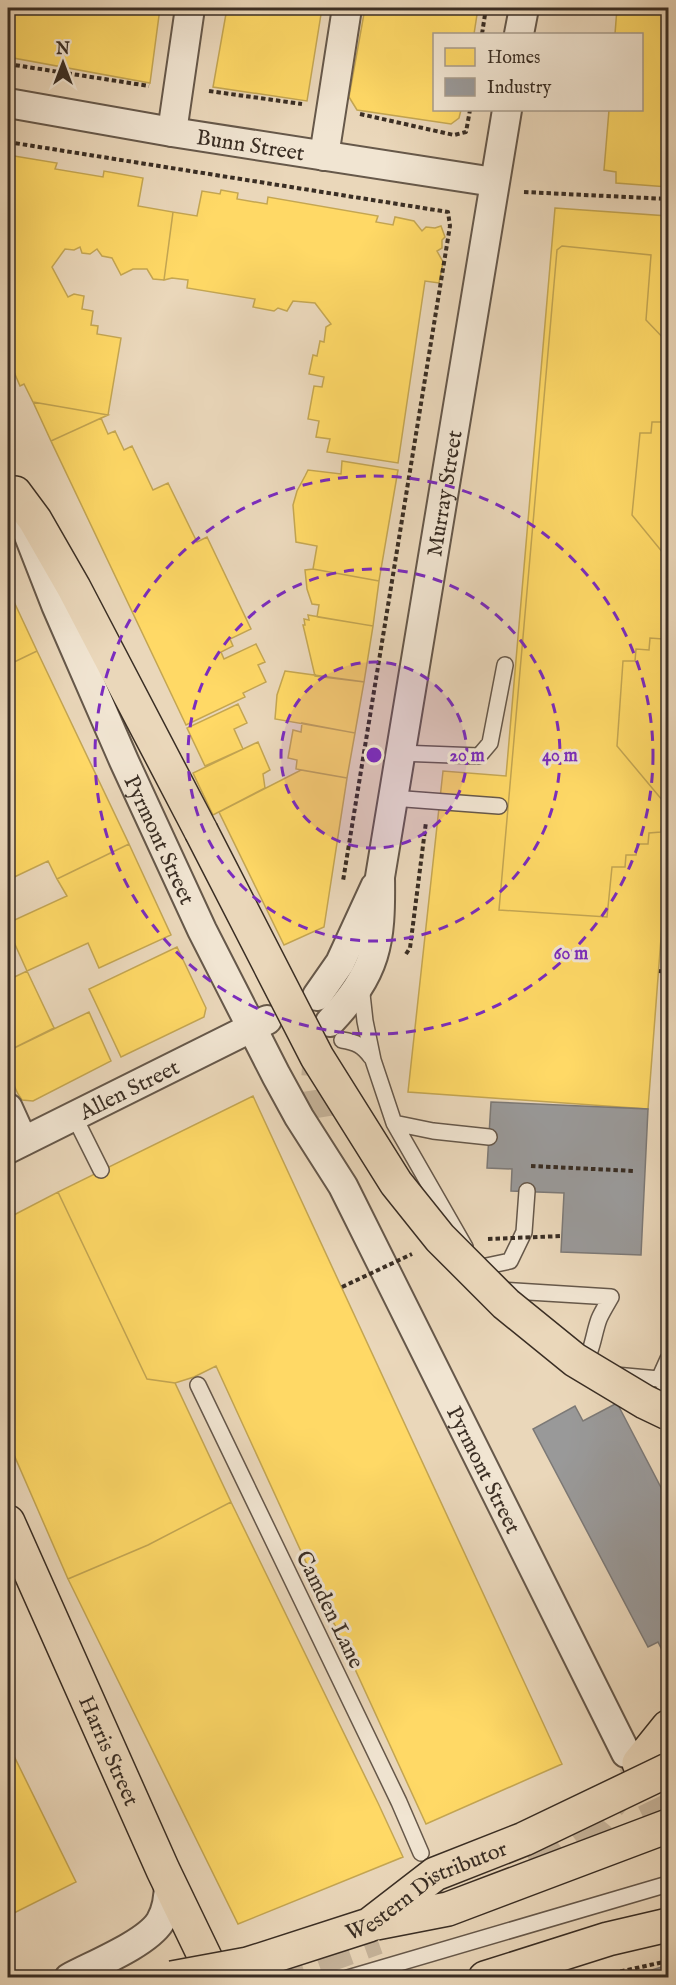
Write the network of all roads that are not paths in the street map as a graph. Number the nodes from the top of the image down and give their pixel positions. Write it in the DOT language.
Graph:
graph roads {
  1 [pos="190,8"];
  2 [pos="347,8"];
  3 [pos="524,8"];
  4 [pos="519,33"];
  5 [pos="8,103"];
  6 [pos="507,111"];
  7 [pos="172,132"];
  8 [pos="324,156"];
  9 [pos="494,186"];
  10 [pos="11,485"];
  11 [pos="505,665"];
  12 [pos="399,753"];
  13 [pos="392,798"];
  14 [pos="499,806"];
  15 [pos="380,877"];
  16 [pos="340,963"];
  17 [pos="360,985"];
  18 [pos="318,996"];
  19 [pos="259,1023"];
  20 [pos="336,1031"];
  21 [pos="375,1065"];
  22 [pos="8,1108"];
  23 [pos="74,1116"];
  24 [pos="321,1121"];
  25 [pos="394,1123"];
  26 [pos="489,1137"];
  27 [pos="15,1145"];
  28 [pos="101,1170"];
  29 [pos="343,1186"];
  30 [pos="527,1197"];
  31 [pos="477,1268"];
  32 [pos="494,1289"];
  33 [pos="669,1359"];
  34 [pos="577,1370"];
  35 [pos="664,1383"];
  36 [pos="198,1385"];
  37 [pos="669,1413"];
  38 [pos="8,1522"];
  39 [pos="669,1727"];
  40 [pos="645,1762"];
  41 [pos="669,1826"];
  42 [pos="421,1853"];
  43 [pos="170,1881"];
  44 [pos="669,1884"];
  45 [pos="669,1907"];
  46 [pos="369,1925"];
  47 [pos="669,1925"];
  48 [pos="669,1932"];
  49 [pos="608,1939"];
  50 [pos="69,1977"];
  51 [pos="172,1977"];
  52 [pos="215,1977"];
  53 [pos="348,1977"];
  54 [pos="485,1977"];
  55 [pos="523,1977"];
  1 -- 7 [label="street"];
  2 -- 8 [label="street"];
  3 -- 4 [label="street"];
  5 -- 7 [label="street, Bunn Street"];
  6 -- 9 [label="street, Murray Street"];
  7 -- 8 [label="street, Bunn Street"];
  8 -- 9 [label="street, Bunn Street"];
  9 -- 12 [label="street, Murray Street"];
  10 -- 19 [label="street, Pyrmont Street"];
  10 -- 37 [label="main road, bridge"];
  11 -- 12 [label="lane"];
  12 -- 13 [label="street, Murray Street"];
  13 -- 14 [label="lane"];
  13 -- 15 [label="street, Murray Street"];
  15 -- 16 [label="street, Murray Street"];
  15 -- 17 [label="street, Murray Street"];
  16 -- 17 [label="street"];
  16 -- 18 [label="street, Murray Street"];
  17 -- 20 [label="street, Murray Street"];
  17 -- 21 [label="lane"];
  19 -- 23 [label="street, Allen Street"];
  19 -- 29 [label="street, Pyrmont Street"];
  20 -- 21 [label="lane"];
  21 -- 25 [label="lane"];
  22 -- 27 [label="street"];
  23 -- 27 [label="street, Allen Street"];
  23 -- 28 [label="lane"];
  24 -- 29 [label="street, Pyrmont Street"];
  25 -- 26 [label="lane"];
  25 -- 31 [label="lane"];
  29 -- 40 [label="street, Pyrmont Street"];
  30 -- 31 [label="lane"];
  31 -- 32 [label="lane"];
  32 -- 34 [label="lane"];
  32 -- 34 [label="lane"];
  33 -- 35 [label="lane"];
  34 -- 35 [label="lane"];
  36 -- 42 [label="lane, Camden Lane"];
  38 -- 43 [label="main road, Harris Street"];
  39 -- 40 [label="main road"];
  40 -- 46 [label="main road, Western Distributor, bridge"];
  41 -- 46 [label="main road, bridge"];
  43 -- 50 [label="street"];
  43 -- 52 [label="main road, Harris Street"];
  44 -- 53 [label="lane"];
  45 -- 49 [label="main road"];
  46 -- 51 [label="main road, Western Distributor, bridge"];
  47 -- 49 [label="main road"];
  48 -- 55 [label="main road"];
  49 -- 54 [label="main road"];
}
